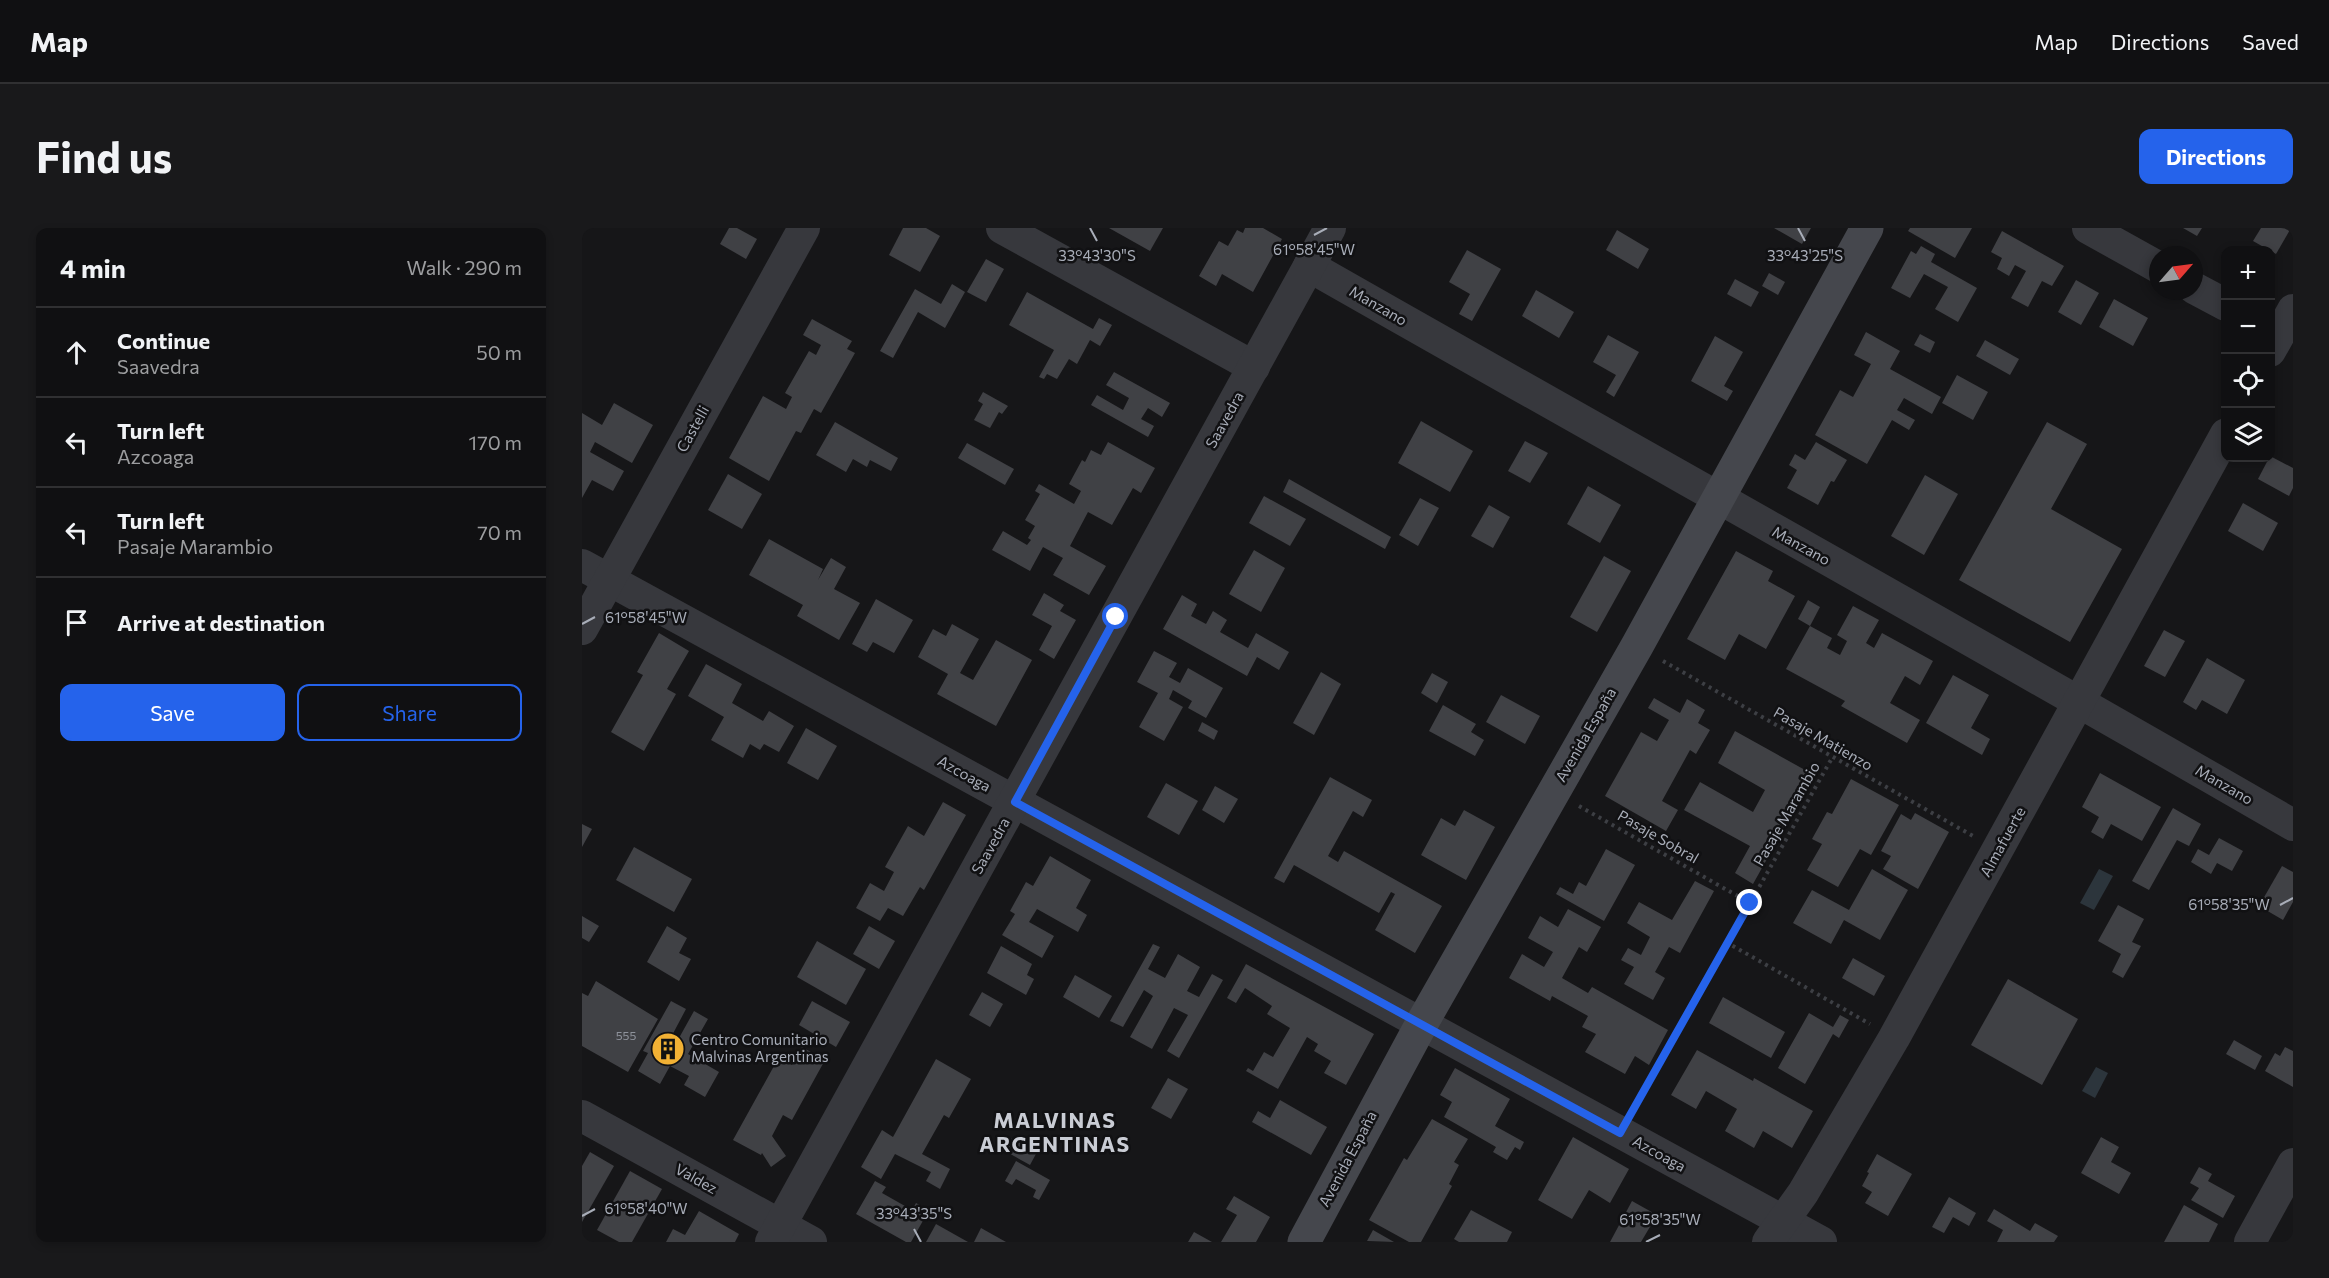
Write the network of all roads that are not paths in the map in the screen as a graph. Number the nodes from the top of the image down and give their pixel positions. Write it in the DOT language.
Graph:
graph roads {
  1 [pos="804,228"];
  2 [pos="1002,228"];
  3 [pos="1330,228"];
  4 [pos="1867,228"];
  5 [pos="2088,228"];
  6 [pos="2149,262"];
  7 [pos="1309,266"];
  8 [pos="2203,293"];
  9 [pos="2221,302"];
  10 [pos="1254,367"];
  11 [pos="2221,443"];
  12 [pos="1718,499"];
  13 [pos="582,565"];
  14 [pos="610,580"];
  15 [pos="582,629"];
  16 [pos="2080,702"];
  17 [pos="1015,802"];
  18 [pos="2293,825"];
  19 [pos="1422,1023"];
  20 [pos="582,1116"];
  21 [pos="2293,1164"];
  22 [pos="1775,1231"];
  23 [pos="775,1234"];
  24 [pos="811,1242"];
  25 [pos="1304,1242"];
  26 [pos="1821,1242"];
  27 [pos="2250,1242"];
  1 -- 14 [label="street, Castelli"];
  2 -- 10 [label="street"];
  3 -- 7 [label="street, Saavedra"];
  4 -- 12 [label="main road, Avenida España"];
  5 -- 6 [label="street"];
  7 -- 10 [label="street, Saavedra"];
  7 -- 12 [label="street, Manzano"];
  8 -- 9 [label="street"];
  10 -- 17 [label="street, Saavedra"];
  11 -- 16 [label="street, Almafuerte"];
  12 -- 16 [label="street, Manzano"];
  12 -- 19 [label="main road, Avenida España"];
  13 -- 14 [label="street, Azcoaga"];
  14 -- 15 [label="street, Castelli"];
  14 -- 17 [label="street, Azcoaga"];
  16 -- 18 [label="street, Manzano"];
  16 -- 22 [label="street, Almafuerte"];
  17 -- 19 [label="street, Azcoaga"];
  17 -- 23 [label="street, Saavedra"];
  19 -- 22 [label="street, Azcoaga"];
  19 -- 25 [label="main road, Avenida España"];
  20 -- 23 [label="street, Valdez"];
  21 -- 27 [label="street"];
  22 -- 26 [label="street, Azcoaga"];
  23 -- 24 [label="street, Valdez"];
}
